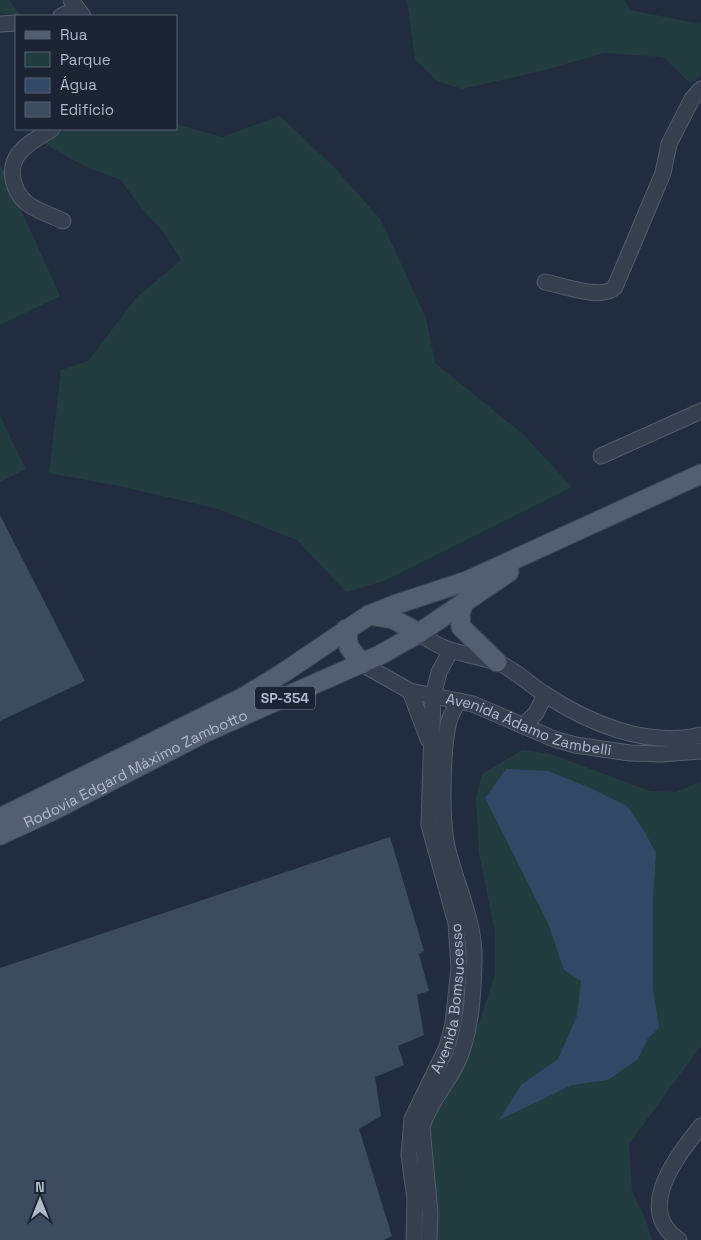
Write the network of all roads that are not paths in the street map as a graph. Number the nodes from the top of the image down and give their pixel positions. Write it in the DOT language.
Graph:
graph roads {
  1 [pos="77,8"];
  2 [pos="63,15"];
  3 [pos="15,23"];
  4 [pos="0,24"];
  5 [pos="701,89"];
  6 [pos="51,130"];
  7 [pos="63,221"];
  8 [pos="545,282"];
  9 [pos="701,412"];
  10 [pos="601,456"];
  11 [pos="701,474"];
  12 [pos="558,540"];
  13 [pos="464,602"];
  14 [pos="369,615"];
  15 [pos="346,629"];
  16 [pos="419,633"];
  17 [pos="450,652"];
  18 [pos="497,662"];
  19 [pos="362,664"];
  20 [pos="410,691"];
  21 [pos="545,695"];
  22 [pos="433,697"];
  23 [pos="459,701"];
  24 [pos="523,726"];
  25 [pos="701,735"];
  26 [pos="701,751"];
  27 [pos="432,753"];
  28 [pos="0,818"];
  29 [pos="0,835"];
  30 [pos="701,1126"];
  31 [pos="414,1240"];
  32 [pos="429,1240"];
  33 [pos="679,1240"];
  1 -- 2 [label="street"];
  3 -- 4 [label="street"];
  5 -- 8 [label="street"];
  6 -- 7 [label="street"];
  9 -- 10 [label="street"];
  11 -- 12 [label="main road, Rodovia Edgard Máximo Zambotto / SP-354"];
  12 -- 13 [label="main road, Rodovia Edgard Máximo Zambotto / SP-354"];
  12 -- 14 [label="main road, Rodovia Edgard Máximo Zambotto / SP-354"];
  13 -- 16 [label="main road, Rodovia Edgard Máximo Zambotto / SP-354"];
  13 -- 18 [label="main road"];
  14 -- 15 [label="main road, Rodovia Edgard Máximo Zambotto / SP-354"];
  14 -- 16 [label="main road"];
  15 -- 19 [label="main road"];
  15 -- 28 [label="main road, Rodovia Edgard Máximo Zambotto / SP-354"];
  16 -- 17 [label="street, Avenida Ádamo Zambelli"];
  16 -- 19 [label="main road, Rodovia Edgard Máximo Zambotto / SP-354"];
  17 -- 18 [label="street, Avenida Ádamo Zambelli"];
  17 -- 22 [label="street, Avenida Bomsucesso"];
  18 -- 21 [label="street, Avenida Ádamo Zambelli"];
  19 -- 20 [label="street, Avenida Ádamo Zambelli"];
  19 -- 29 [label="main road, Rodovia Edgard Máximo Zambotto / SP-354"];
  20 -- 22 [label="street, Avenida Ádamo Zambelli"];
  20 -- 27 [label="street"];
  21 -- 24 [label="street"];
  21 -- 25 [label="street, Avenida Ádamo Zambelli"];
  22 -- 23 [label="street, Avenida Ádamo Zambelli"];
  22 -- 27 [label="street, Avenida Bomsucesso"];
  23 -- 24 [label="street, Avenida Ádamo Zambelli"];
  23 -- 32 [label="street, Avenida Bomsucesso"];
  24 -- 26 [label="street, Avenida Ádamo Zambelli"];
  27 -- 31 [label="street, Avenida Bomsucesso"];
  30 -- 33 [label="street"];
}
